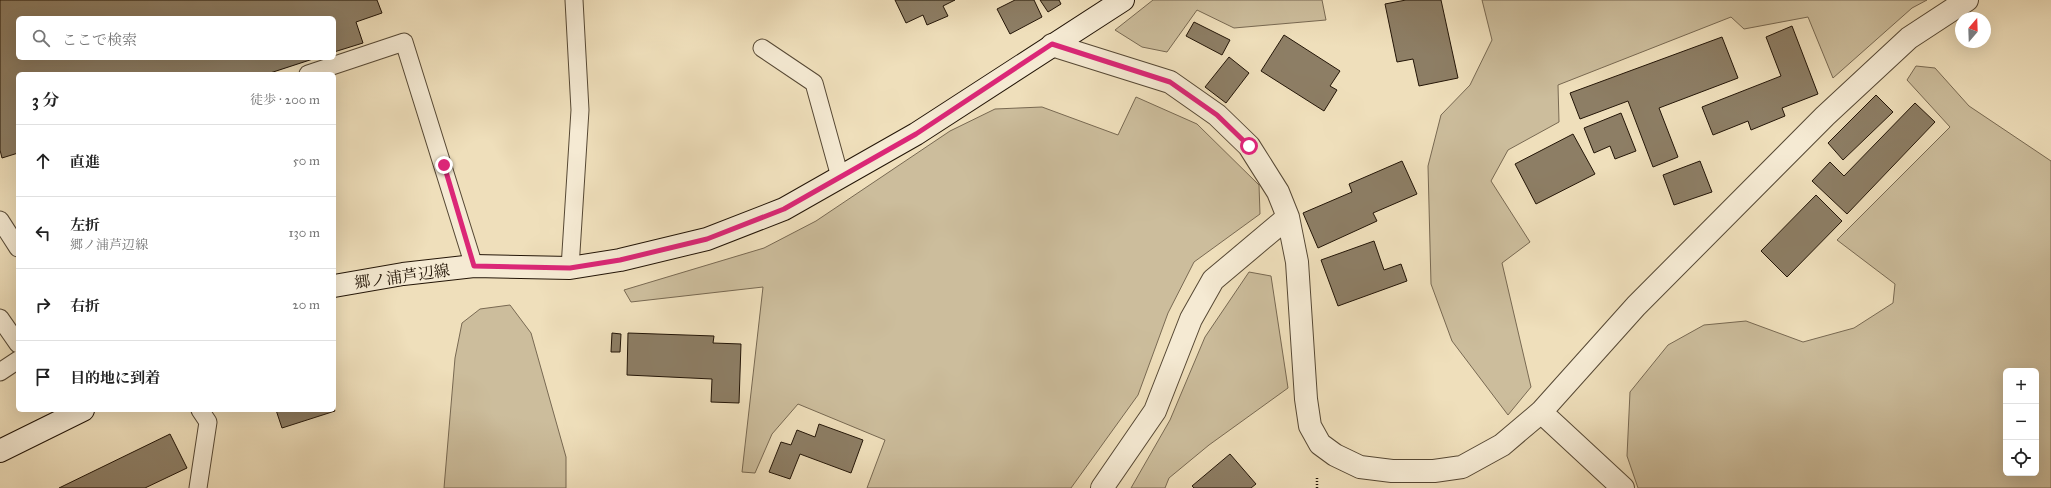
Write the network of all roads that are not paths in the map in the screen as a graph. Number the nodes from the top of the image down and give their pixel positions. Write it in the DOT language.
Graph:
graph roads {
  1 [pos="574,0"];
  2 [pos="1122,0"];
  3 [pos="1967,0"];
  4 [pos="1052,44"];
  5 [pos="762,48"];
  6 [pos="314,72"];
  7 [pos="840,177"];
  8 [pos="1288,217"];
  9 [pos="0,220"];
  10 [pos="16,245"];
  11 [pos="474,266"];
  12 [pos="570,268"];
  13 [pos="336,286"];
  14 [pos="0,318"];
  15 [pos="16,341"];
  16 [pos="16,361"];
  17 [pos="0,372"];
  18 [pos="79,412"];
  19 [pos="201,412"];
  20 [pos="1541,412"];
  21 [pos="0,450"];
  22 [pos="198,488"];
  23 [pos="1102,488"];
  24 [pos="1623,488"];
  1 -- 12 [label="lane"];
  2 -- 4 [label="street, 郷ノ浦芦辺線"];
  3 -- 20 [label="street"];
  4 -- 7 [label="street, 郷ノ浦芦辺線"];
  4 -- 8 [label="street"];
  5 -- 7 [label="lane"];
  6 -- 11 [label="lane"];
  7 -- 12 [label="street, 郷ノ浦芦辺線"];
  8 -- 20 [label="street"];
  8 -- 23 [label="street"];
  9 -- 10 [label="lane"];
  11 -- 12 [label="street, 郷ノ浦芦辺線"];
  11 -- 13 [label="street, 郷ノ浦芦辺線"];
  14 -- 15 [label="lane"];
  16 -- 17 [label="lane"];
  18 -- 21 [label="street"];
  19 -- 22 [label="lane"];
  20 -- 24 [label="street"];
}
